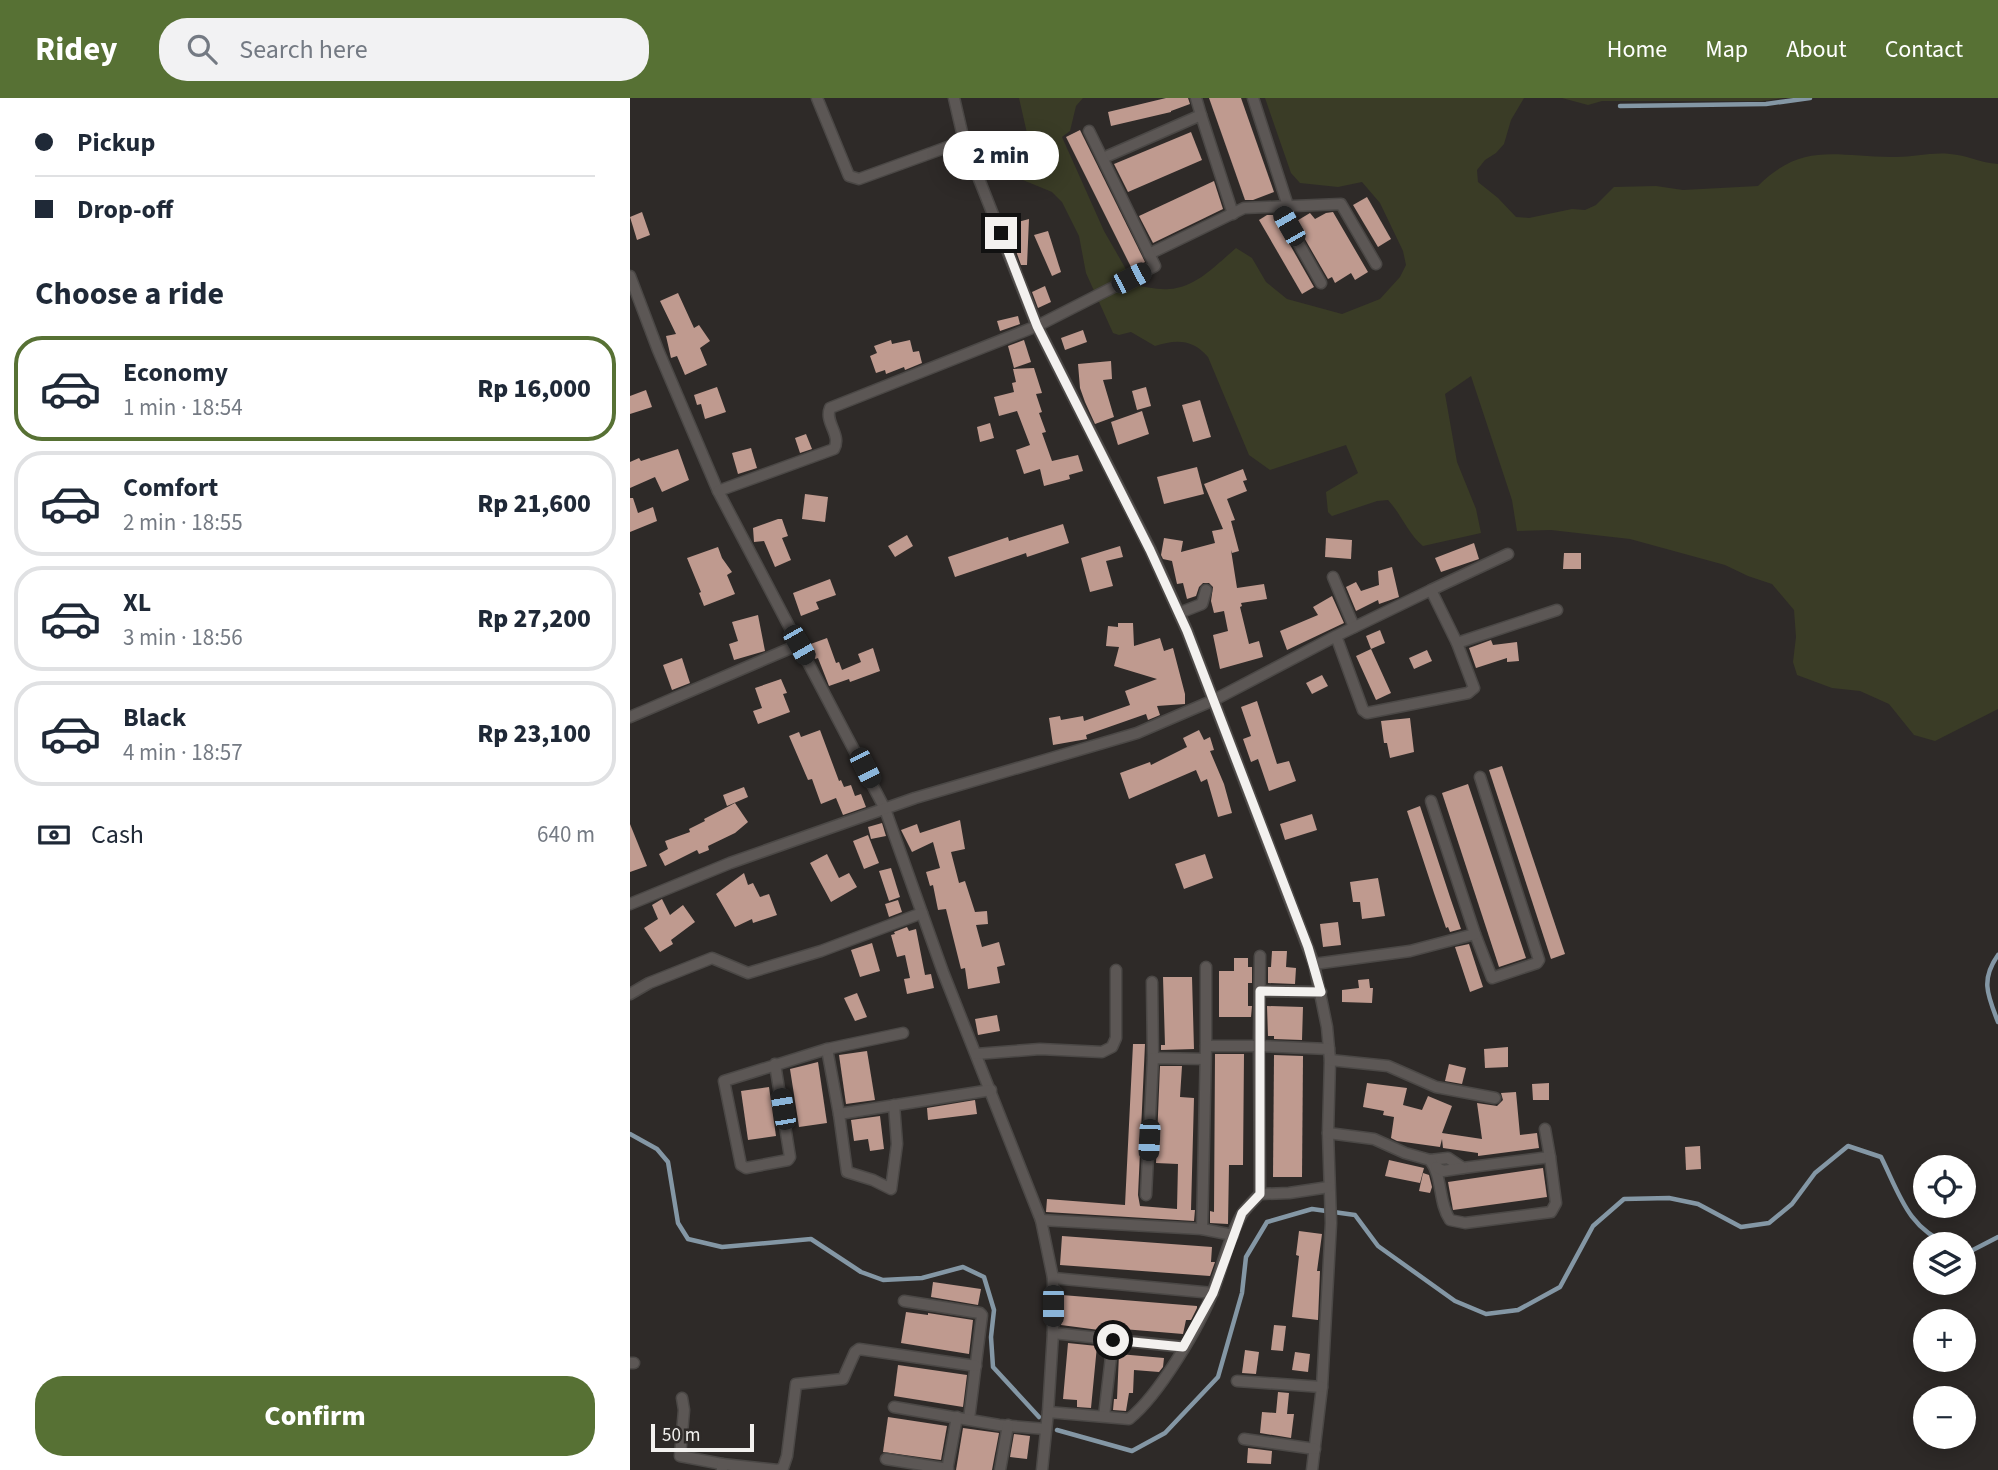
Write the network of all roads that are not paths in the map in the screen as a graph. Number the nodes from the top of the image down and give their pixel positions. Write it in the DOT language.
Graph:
graph roads {
  1 [pos="817,98"];
  2 [pos="954,98"];
  3 [pos="1196,98"];
  4 [pos="1253,98"];
  5 [pos="1202,115"];
  6 [pos="1089,131"];
  7 [pos="964,142"];
  8 [pos="1102,158"];
  9 [pos="1283,207"];
  10 [pos="1233,214"];
  11 [pos="1149,254"];
  12 [pos="1376,264"];
  13 [pos="630,276"];
  14 [pos="1321,283"];
  15 [pos="1037,326"];
  16 [pos="718,491"];
  17 [pos="1508,554"];
  18 [pos="1333,577"];
  19 [pos="1206,590"];
  20 [pos="1430,590"];
  21 [pos="1557,610"];
  22 [pos="1179,613"];
  23 [pos="1354,627"];
  24 [pos="1336,635"];
  25 [pos="1457,643"];
  26 [pos="799,645"];
  27 [pos="1214,700"];
  28 [pos="630,717"];
  29 [pos="1480,777"];
  30 [pos="1431,801"];
  31 [pos="885,809"];
  32 [pos="630,904"];
  33 [pos="922,913"];
  34 [pos="1475,934"];
  35 [pos="1260,956"];
  36 [pos="1314,964"];
  37 [pos="1206,967"];
  38 [pos="1116,970"];
  39 [pos="1153,982"];
  40 [pos="1260,991"];
  41 [pos="1321,992"];
  42 [pos="630,994"];
  43 [pos="903,1033"];
  44 [pos="1206,1046"];
  45 [pos="1259,1046"];
  46 [pos="827,1049"];
  47 [pos="976,1054"];
  48 [pos="1330,1054"];
  49 [pos="1153,1058"];
  50 [pos="1205,1059"];
  51 [pos="775,1064"];
  52 [pos="990,1090"];
  53 [pos="1495,1098"];
  54 [pos="894,1105"];
  55 [pos="839,1114"];
  56 [pos="1545,1129"];
  57 [pos="1328,1133"];
  58 [pos="1550,1157"];
  59 [pos="1433,1164"];
  60 [pos="1329,1187"];
  61 [pos="1260,1194"];
  62 [pos="1146,1195"];
  63 [pos="1041,1220"];
  64 [pos="1202,1229"];
  65 [pos="1233,1235"];
  66 [pos="1053,1278"];
  67 [pos="1213,1293"];
  68 [pos="904,1301"];
  69 [pos="1053,1333"];
  70 [pos="1113,1340"];
  71 [pos="1183,1347"];
  72 [pos="976,1366"];
  73 [pos="1237,1381"];
  74 [pos="1322,1387"];
  75 [pos="682,1398"];
  76 [pos="894,1407"];
  77 [pos="1048,1412"];
  78 [pos="1104,1416"];
  79 [pos="957,1417"];
  80 [pos="969,1419"];
  81 [pos="1008,1425"];
  82 [pos="1046,1429"];
  83 [pos="1244,1439"];
  84 [pos="1315,1449"];
  85 [pos="886,1459"];
  86 [pos="722,1467"];
  87 [pos="948,1469"];
  88 [pos="1000,1470"];
  89 [pos="1042,1470"];
  90 [pos="1312,1470"];
  1 -- 7 [label="street"];
  2 -- 7 [label="street"];
  3 -- 5 [label="street"];
  4 -- 9 [label="street"];
  5 -- 8 [label="street"];
  5 -- 10 [label="street"];
  6 -- 8 [label="street"];
  7 -- 15 [label="street"];
  8 -- 11 [label="street"];
  9 -- 10 [label="street"];
  9 -- 12 [label="street"];
  9 -- 14 [label="street"];
  10 -- 11 [label="street"];
  11 -- 15 [label="street"];
  13 -- 16 [label="street"];
  15 -- 16 [label="street"];
  15 -- 22 [label="street"];
  16 -- 26 [label="street"];
  17 -- 20 [label="street"];
  18 -- 23 [label="street"];
  19 -- 22 [label="street"];
  20 -- 23 [label="street"];
  20 -- 25 [label="street"];
  21 -- 25 [label="street"];
  22 -- 27 [label="street"];
  23 -- 24 [label="street"];
  24 -- 25 [label="street"];
  24 -- 27 [label="street"];
  26 -- 28 [label="street"];
  26 -- 31 [label="street"];
  27 -- 31 [label="street"];
  27 -- 36 [label="street"];
  29 -- 34 [label="street"];
  30 -- 34 [label="street"];
  31 -- 32 [label="street"];
  31 -- 33 [label="street"];
  33 -- 42 [label="street"];
  33 -- 47 [label="street"];
  34 -- 36 [label="street"];
  35 -- 40 [label="street"];
  36 -- 41 [label="street"];
  37 -- 44 [label="street"];
  38 -- 47 [label="street"];
  39 -- 49 [label="street"];
  40 -- 41 [label="street"];
  40 -- 45 [label="street"];
  41 -- 48 [label="street"];
  43 -- 46 [label="street"];
  44 -- 45 [label="street"];
  44 -- 50 [label="street"];
  45 -- 48 [label="street"];
  45 -- 61 [label="street"];
  46 -- 51 [label="street"];
  46 -- 55 [label="street"];
  47 -- 52 [label="street"];
  48 -- 53 [label="street"];
  48 -- 57 [label="street"];
  49 -- 50 [label="street"];
  49 -- 62 [label="street"];
  50 -- 64 [label="street"];
  51 -- 51 [label="street"];
  52 -- 54 [label="street"];
  52 -- 63 [label="street"];
  54 -- 55 [label="street"];
  54 -- 55 [label="street"];
  56 -- 58 [label="street"];
  57 -- 59 [label="street"];
  57 -- 60 [label="street"];
  58 -- 59 [label="street"];
  58 -- 59 [label="street"];
  60 -- 61 [label="street"];
  60 -- 74 [label="street"];
  61 -- 65 [label="street"];
  63 -- 64 [label="street"];
  63 -- 66 [label="street"];
  64 -- 65 [label="street"];
  65 -- 67 [label="street"];
  66 -- 67 [label="street"];
  66 -- 69 [label="street"];
  67 -- 71 [label="street"];
  68 -- 72 [label="street"];
  69 -- 70 [label="street"];
  69 -- 77 [label="street"];
  70 -- 71 [label="street"];
  70 -- 78 [label="street"];
  71 -- 78 [label="street"];
  72 -- 80 [label="street"];
  72 -- 86 [label="street"];
  73 -- 74 [label="street"];
  74 -- 84 [label="street"];
  75 -- 86 [label="street"];
  76 -- 79 [label="street"];
  77 -- 78 [label="street"];
  77 -- 82 [label="street"];
  79 -- 80 [label="street"];
  79 -- 87 [label="street"];
  80 -- 81 [label="street"];
  81 -- 82 [label="street"];
  81 -- 88 [label="street"];
  82 -- 89 [label="street"];
  83 -- 84 [label="street"];
  84 -- 90 [label="street"];
  85 -- 87 [label="street"];
}
